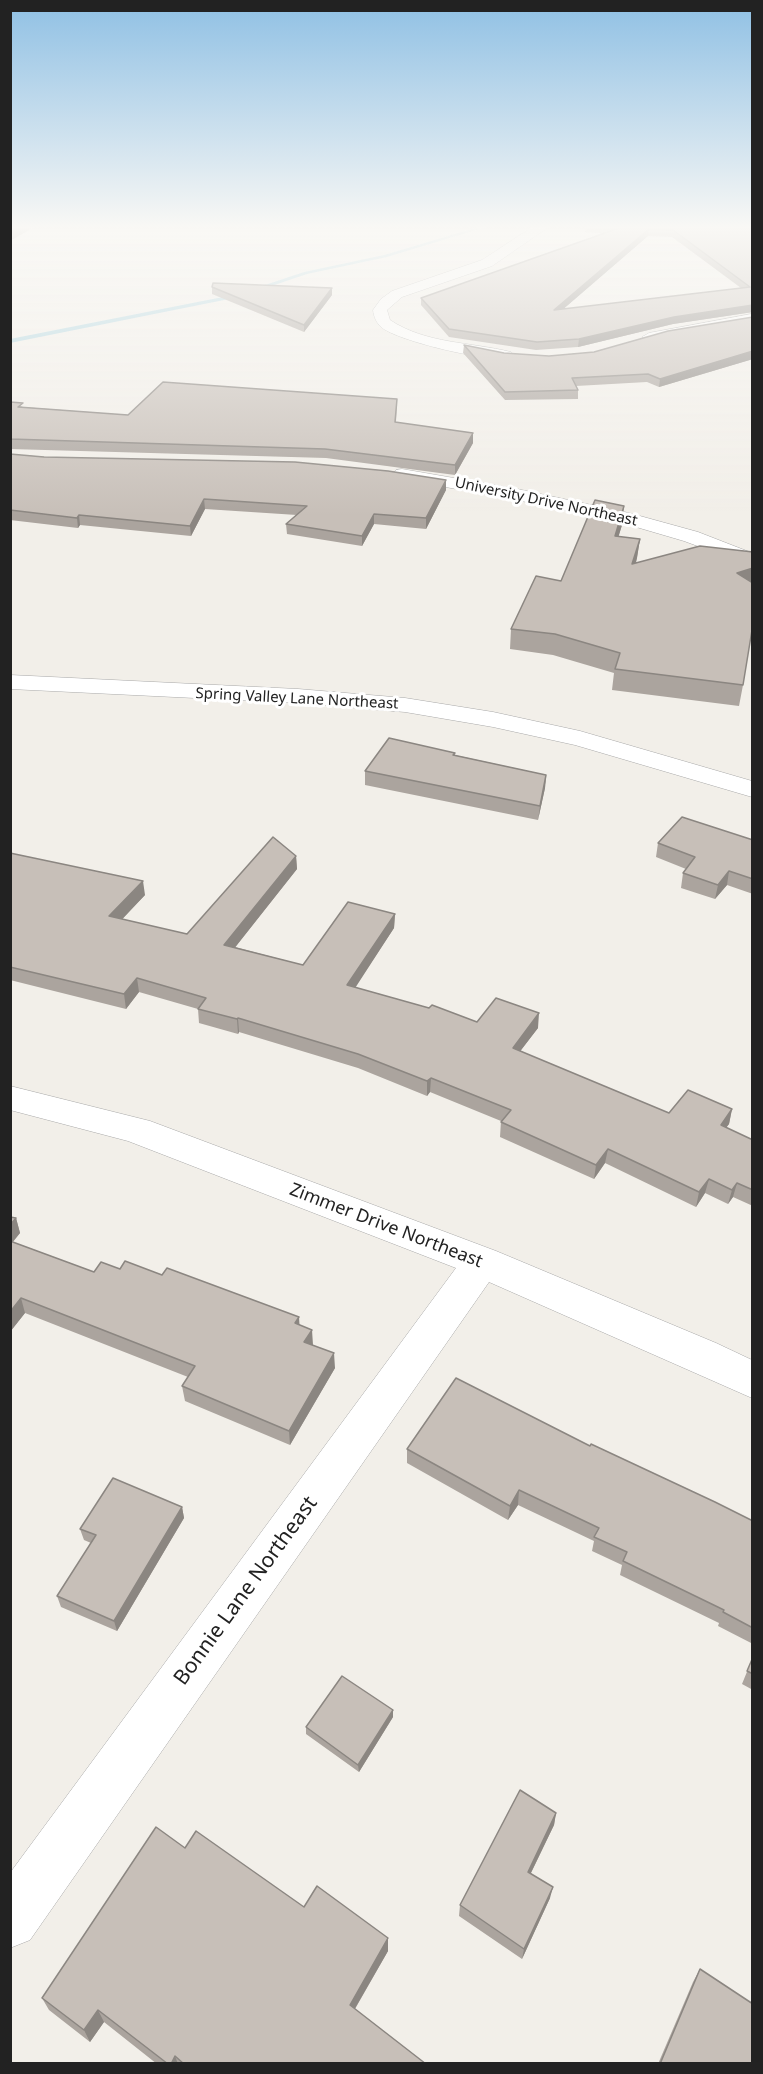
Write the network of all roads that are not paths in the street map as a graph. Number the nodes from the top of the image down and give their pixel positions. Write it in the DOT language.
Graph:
graph roads {
  1 [pos="385,323"];
  2 [pos="721,323"];
  3 [pos="635,342"];
  4 [pos="518,356"];
  5 [pos="382,471"];
  6 [pos="753,560"];
  7 [pos="10,682"];
  8 [pos="753,789"];
  9 [pos="10,1098"];
  10 [pos="482,1262"];
  11 [pos="753,1380"];
  12 [pos="10,1920"];
  1 -- 4 [label="street"];
  2 -- 3 [label="street"];
  5 -- 6 [label="street, University Drive Northeast"];
  7 -- 8 [label="street, Spring Valley Lane Northeast"];
  9 -- 10 [label="street, Zimmer Drive Northeast"];
  10 -- 11 [label="street, Zimmer Drive Northeast"];
  10 -- 12 [label="street, Bonnie Lane Northeast"];
}
